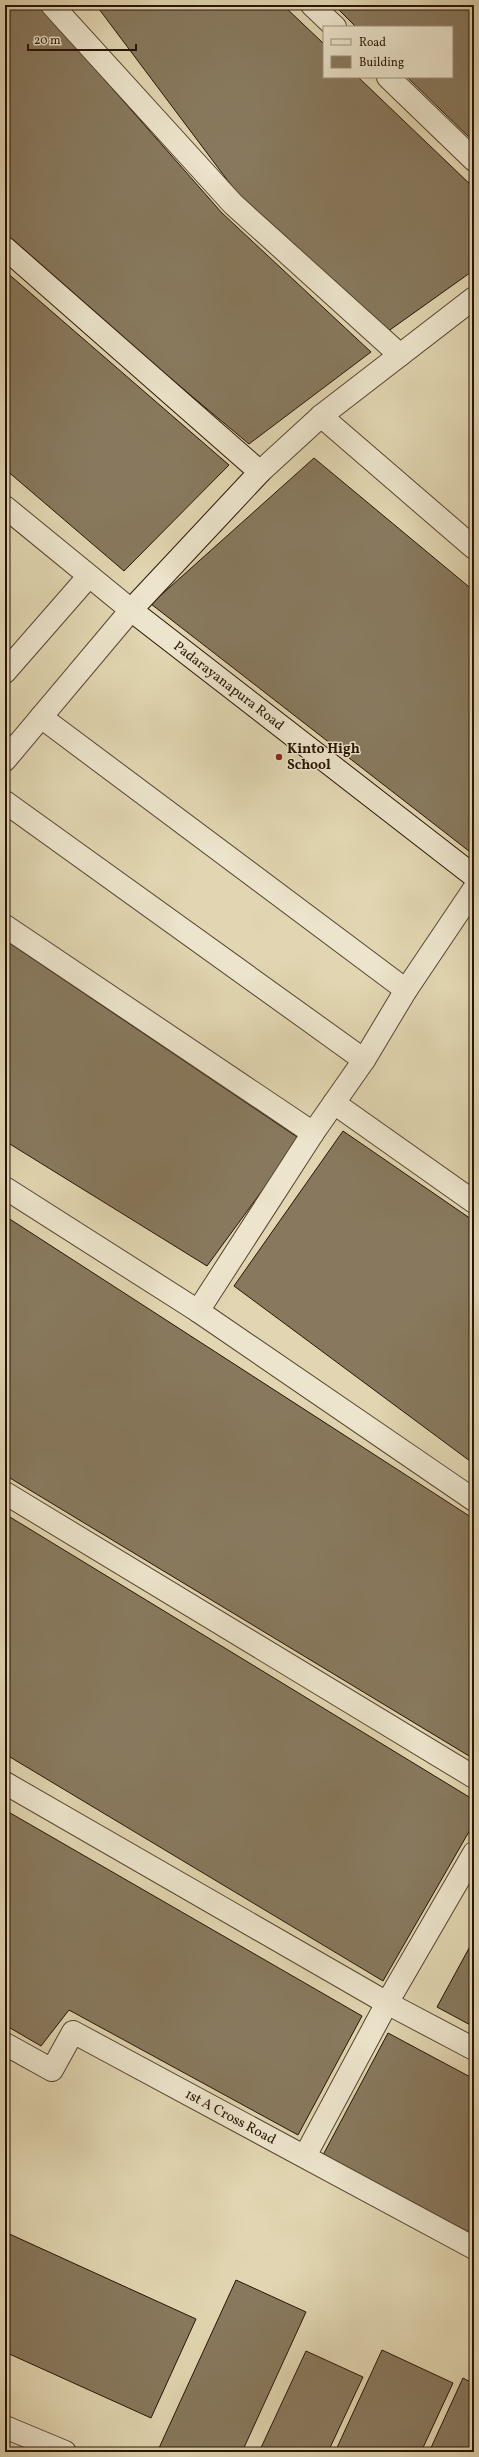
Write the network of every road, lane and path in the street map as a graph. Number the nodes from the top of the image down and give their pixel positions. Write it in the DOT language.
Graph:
graph roads {
  1 [pos="52,5"];
  2 [pos="312,5"];
  3 [pos="334,26"];
  4 [pos="389,78"];
  5 [pos="474,160"];
  6 [pos="5,248"];
  7 [pos="474,298"];
  8 [pos="400,355"];
  9 [pos="321,416"];
  10 [pos="260,472"];
  11 [pos="5,507"];
  12 [pos="474,548"];
  13 [pos="88,578"];
  14 [pos="130,610"];
  15 [pos="5,672"];
  16 [pos="41,717"];
  17 [pos="5,760"];
  18 [pos="5,802"];
  19 [pos="474,876"];
  20 [pos="474,889"];
  21 [pos="5,926"];
  22 [pos="406,990"];
  23 [pos="364,1060"];
  24 [pos="334,1103"];
  25 [pos="313,1133"];
  26 [pos="5,1188"];
  27 [pos="474,1202"];
  28 [pos="198,1311"];
  29 [pos="5,1492"];
  30 [pos="474,1500"];
  31 [pos="474,1777"];
  32 [pos="5,1783"];
  33 [pos="474,1853"];
  34 [pos="387,2003"];
  35 [pos="5,2044"];
  36 [pos="474,2049"];
  37 [pos="305,2156"];
  38 [pos="474,2248"];
  39 [pos="5,2427"];
  40 [pos="65,2452"];
  1 -- 8 [label="street"];
  2 -- 3 [label="street"];
  4 -- 5 [label="street"];
  6 -- 10 [label="street"];
  7 -- 8 [label="street"];
  8 -- 9 [label="street"];
  9 -- 10 [label="street"];
  9 -- 12 [label="street"];
  10 -- 14 [label="street"];
  11 -- 13 [label="street, Padarayanapura Road"];
  13 -- 14 [label="street, Padarayanapura Road"];
  13 -- 15 [label="street"];
  14 -- 16 [label="street"];
  14 -- 19 [label="street, Padarayanapura Road"];
  16 -- 17 [label="street"];
  16 -- 22 [label="street"];
  18 -- 23 [label="street"];
  20 -- 22 [label="street"];
  21 -- 25 [label="street"];
  22 -- 23 [label="street"];
  23 -- 24 [label="street"];
  24 -- 25 [label="street"];
  24 -- 27 [label="street"];
  25 -- 28 [label="street"];
  26 -- 28 [label="street"];
  28 -- 30 [label="street"];
  29 -- 31 [label="street"];
  32 -- 34 [label="street"];
  33 -- 34 [label="street"];
  34 -- 36 [label="street"];
  34 -- 37 [label="street"];
  35 -- 37 [label="street, 1st A Cross Road"];
  37 -- 38 [label="street, 1st A Cross Road"];
  39 -- 40 [label="street"];
}
